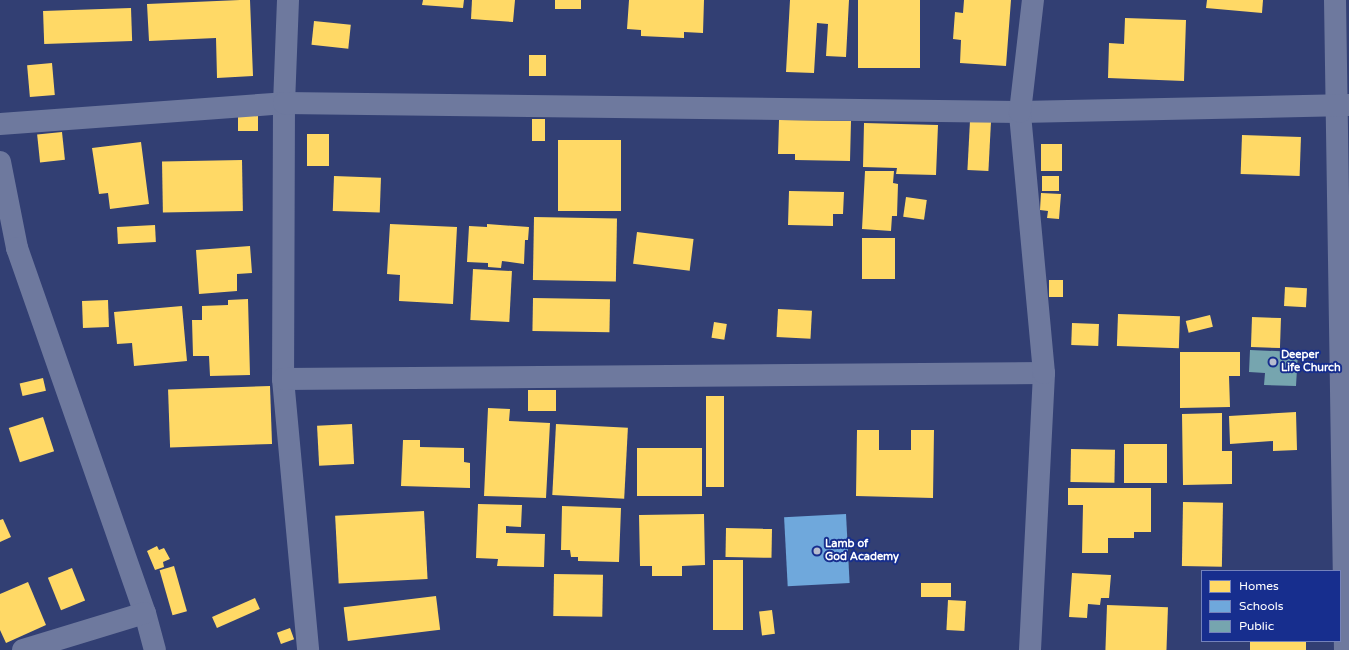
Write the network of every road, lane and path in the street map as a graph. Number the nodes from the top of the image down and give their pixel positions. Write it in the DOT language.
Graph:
graph roads {
  1 [pos="288,0"];
  2 [pos="1033,0"];
  3 [pos="1335,0"];
  4 [pos="284,103"];
  5 [pos="1343,106"];
  6 [pos="1020,112"];
  7 [pos="0,124"];
  8 [pos="0,162"];
  9 [pos="7,238"];
  10 [pos="1044,373"];
  11 [pos="283,379"];
  12 [pos="145,613"];
  13 [pos="23,650"];
  14 [pos="155,650"];
  15 [pos="308,650"];
  16 [pos="1030,650"];
  17 [pos="1345,650"];
  1 -- 4 [label="street"];
  2 -- 6 [label="street"];
  3 -- 5 [label="street"];
  4 -- 6 [label="street"];
  4 -- 7 [label="street"];
  4 -- 11 [label="street"];
  5 -- 6 [label="street"];
  5 -- 17 [label="street"];
  6 -- 10 [label="street"];
  8 -- 9 [label="street"];
  9 -- 12 [label="street"];
  10 -- 11 [label="street"];
  10 -- 16 [label="street"];
  11 -- 15 [label="street"];
  12 -- 13 [label="street"];
  12 -- 14 [label="street"];
}
